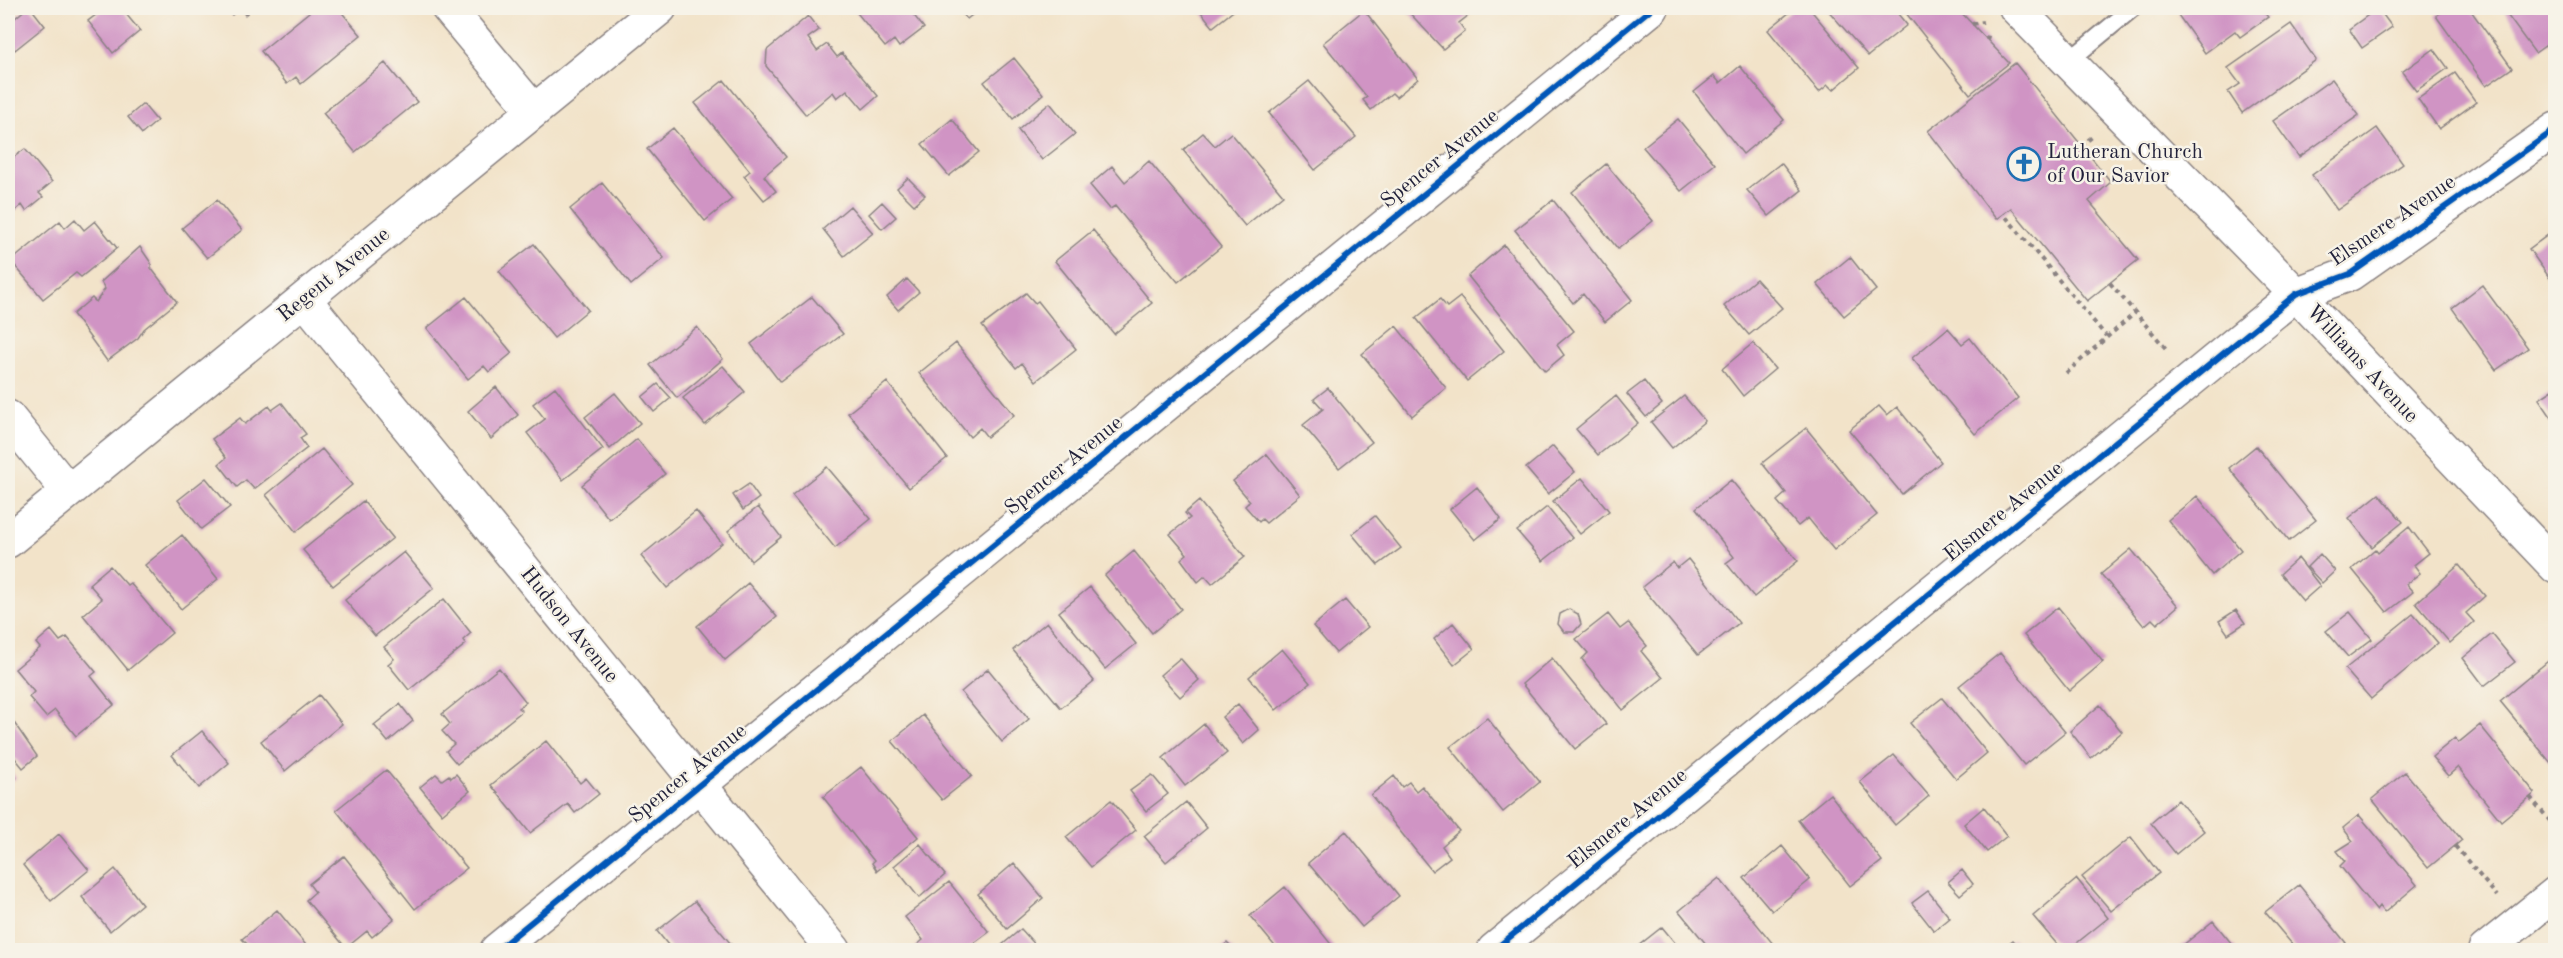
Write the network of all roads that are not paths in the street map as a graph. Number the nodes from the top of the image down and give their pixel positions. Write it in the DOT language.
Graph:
graph roads {
  1 [pos="448,8"];
  2 [pos="660,8"];
  3 [pos="1652,8"];
  4 [pos="2016,8"];
  5 [pos="2133,8"];
  6 [pos="2070,60"];
  7 [pos="534,111"];
  8 [pos="2556,129"];
  9 [pos="2296,294"];
  10 [pos="304,299"];
  11 [pos="8,417"];
  12 [pos="68,491"];
  13 [pos="8,541"];
  14 [pos="2556,567"];
  15 [pos="699,785"];
  16 [pos="2556,893"];
  17 [pos="497,951"];
  18 [pos="834,951"];
  19 [pos="1494,951"];
  20 [pos="2486,951"];
  1 -- 7 [label="street"];
  2 -- 7 [label="street, Regent Avenue"];
  3 -- 15 [label="street, Spencer Avenue"];
  4 -- 6 [label="street, Williams Avenue"];
  5 -- 6 [label="lane"];
  6 -- 9 [label="street, Williams Avenue"];
  7 -- 10 [label="street, Regent Avenue"];
  8 -- 9 [label="street, Elsmere Avenue"];
  9 -- 14 [label="street, Williams Avenue"];
  9 -- 19 [label="street, Elsmere Avenue"];
  10 -- 12 [label="street, Regent Avenue"];
  10 -- 15 [label="street, Hudson Avenue"];
  11 -- 12 [label="street"];
  12 -- 13 [label="street, Regent Avenue"];
  15 -- 17 [label="street, Spencer Avenue"];
  15 -- 18 [label="street, Hudson Avenue"];
  16 -- 20 [label="street"];
}
